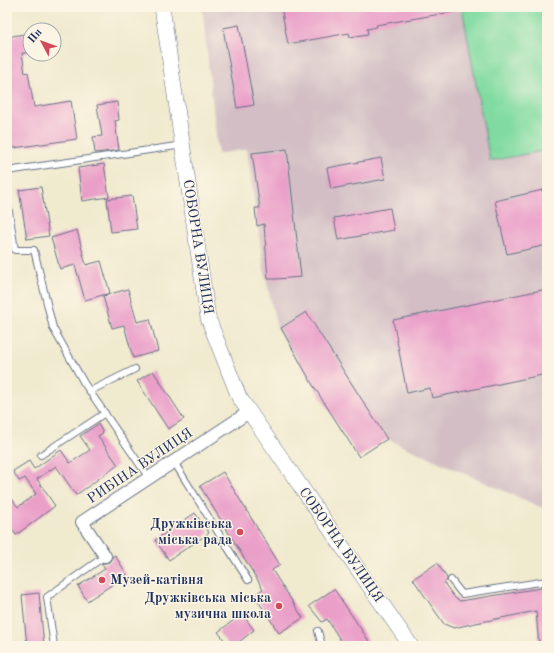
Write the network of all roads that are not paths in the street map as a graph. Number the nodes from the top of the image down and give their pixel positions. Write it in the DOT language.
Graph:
graph roads {
  1 [pos="162,7"];
  2 [pos="182,145"];
  3 [pos="7,171"];
  4 [pos="7,199"];
  5 [pos="135,369"];
  6 [pos="90,391"];
  7 [pos="249,412"];
  8 [pos="105,413"];
  9 [pos="41,455"];
  10 [pos="174,462"];
  11 [pos="149,478"];
  12 [pos="105,556"];
  13 [pos="248,580"];
  14 [pos="451,580"];
  15 [pos="547,581"];
  16 [pos="318,631"];
  17 [pos="54,646"];
  18 [pos="322,646"];
  19 [pos="411,646"];
  1 -- 2 [label="street, СОБОРНА ВУЛИЦЯ"];
  2 -- 3 [label="lane"];
  2 -- 7 [label="street, СОБОРНА ВУЛИЦЯ"];
  4 -- 6 [label="lane"];
  5 -- 6 [label="lane"];
  6 -- 8 [label="lane"];
  7 -- 10 [label="street, РИБІНА ВУЛИЦЯ"];
  7 -- 19 [label="street, СОБОРНА ВУЛИЦЯ"];
  8 -- 9 [label="lane"];
  8 -- 11 [label="lane"];
  10 -- 11 [label="street, РИБІНА ВУЛИЦЯ"];
  10 -- 13 [label="lane"];
  11 -- 12 [label="street, РИБІНА ВУЛИЦЯ"];
  12 -- 17 [label="lane"];
  14 -- 15 [label="lane"];
  16 -- 18 [label="lane"];
}
